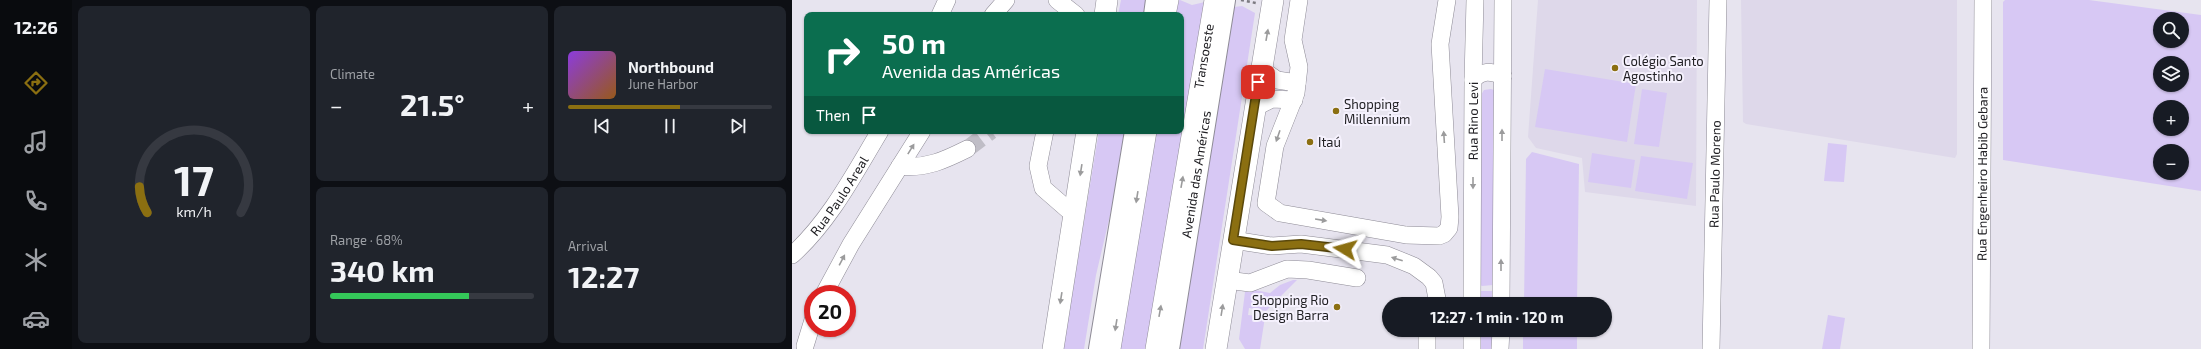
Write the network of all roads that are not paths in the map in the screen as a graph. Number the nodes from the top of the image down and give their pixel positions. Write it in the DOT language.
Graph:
graph roads {
  1 [pos="947,0"];
  2 [pos="1006,0"];
  3 [pos="1057,0"];
  4 [pos="1107,0"];
  5 [pos="1157,0"];
  6 [pos="1170,0"];
  7 [pos="1213,0"];
  8 [pos="1224,0"];
  9 [pos="1299,0"];
  10 [pos="1447,0"];
  11 [pos="1474,0"];
  12 [pos="1503,0"];
  13 [pos="1718,0"];
  14 [pos="1983,0"];
  15 [pos="1267,2"];
  16 [pos="941,12"];
  17 [pos="996,12"];
  18 [pos="1072,12"];
  19 [pos="1105,12"];
  20 [pos="1155,12"];
  21 [pos="1168,12"];
  22 [pos="1261,69"];
  23 [pos="1503,76"];
  24 [pos="1473,80"];
  25 [pos="1297,83"];
  26 [pos="1294,100"];
  27 [pos="1254,108"];
  28 [pos="878,134"];
  29 [pos="920,134"];
  30 [pos="1044,134"];
  31 [pos="1087,134"];
  32 [pos="1136,134"];
  33 [pos="1148,134"];
  34 [pos="967,149"];
  35 [pos="900,166"];
  36 [pos="1266,204"];
  37 [pos="1074,215"];
  38 [pos="1300,226"];
  39 [pos="1233,240"];
  40 [pos="792,255"];
  41 [pos="1421,270"];
  42 [pos="1357,278"];
  43 [pos="1227,280"];
  44 [pos="829,285"];
  45 [pos="1426,297"];
  46 [pos="1437,297"];
  47 [pos="1472,297"];
  48 [pos="1501,297"];
  49 [pos="1104,326"];
  50 [pos="1427,337"];
  51 [pos="1438,337"];
  52 [pos="1472,337"];
  53 [pos="1500,337"];
  54 [pos="1053,349"];
  55 [pos="1091,349"];
  56 [pos="1100,349"];
  57 [pos="1112,349"];
  58 [pos="1154,349"];
  59 [pos="1168,349"];
  60 [pos="1216,349"];
  61 [pos="1427,349"];
  62 [pos="1438,349"];
  63 [pos="1472,349"];
  64 [pos="1500,349"];
  65 [pos="1711,349"];
  66 [pos="1981,349"];
  1 -- 16 [label="street"];
  2 -- 17 [label="street"];
  3 -- 18 [label="street"];
  4 -- 19 [label="main road"];
  5 -- 20 [label="highway"];
  6 -- 21 [label="street"];
  58 -- 7 [label="street, Transoeste, one-way"];
  8 -- 59 [label="highway, Avenida das Américas"];
  9 -- 25 [label="street"];
  36 -- 10 [label="street, one-way"];
  11 -- 24 [label="street"];
  12 -- 23 [label="street"];
  13 -- 65 [label="street, Rua Paulo Moreno"];
  14 -- 66 [label="street, Rua Engenheiro Habib Gebara"];
  22 -- 15 [label="main road, one-way"];
  22 -- 25 [label="street"];
  22 -- 27 [label="main road"];
  23 -- 24 [label="street, Rua Rino Levi"];
  48 -- 23 [label="street, Rua Rino Levi, one-way"];
  24 -- 47 [label="street, Rua Rino Levi, one-way"];
  25 -- 26 [label="street"];
  26 -- 27 [label="street"];
  26 -- 36 [label="street, one-way"];
  27 -- 39 [label="main road"];
  28 -- 40 [label="street, Rua Paulo Areal"];
  35 -- 29 [label="street, one-way"];
  30 -- 37 [label="street"];
  31 -- 37 [label="main road, one-way"];
  32 -- 49 [label="highway"];
  33 -- 57 [label="street, one-way"];
  34 -- 35 [label="street"];
  44 -- 35 [label="street, one-way"];
  36 -- 38 [label="street"];
  37 -- 54 [label="main road, one-way"];
  41 -- 39 [label="street, one-way"];
  39 -- 43 [label="main road"];
  41 -- 45 [label="street"];
  41 -- 46 [label="street"];
  42 -- 43 [label="street"];
  60 -- 43 [label="main road, one-way"];
  49 -- 55 [label="highway"];
  49 -- 56 [label="highway"];
  50 -- 61 [label="street"];
  51 -- 62 [label="street"];
  52 -- 63 [label="street"];
  53 -- 64 [label="street"];
}
